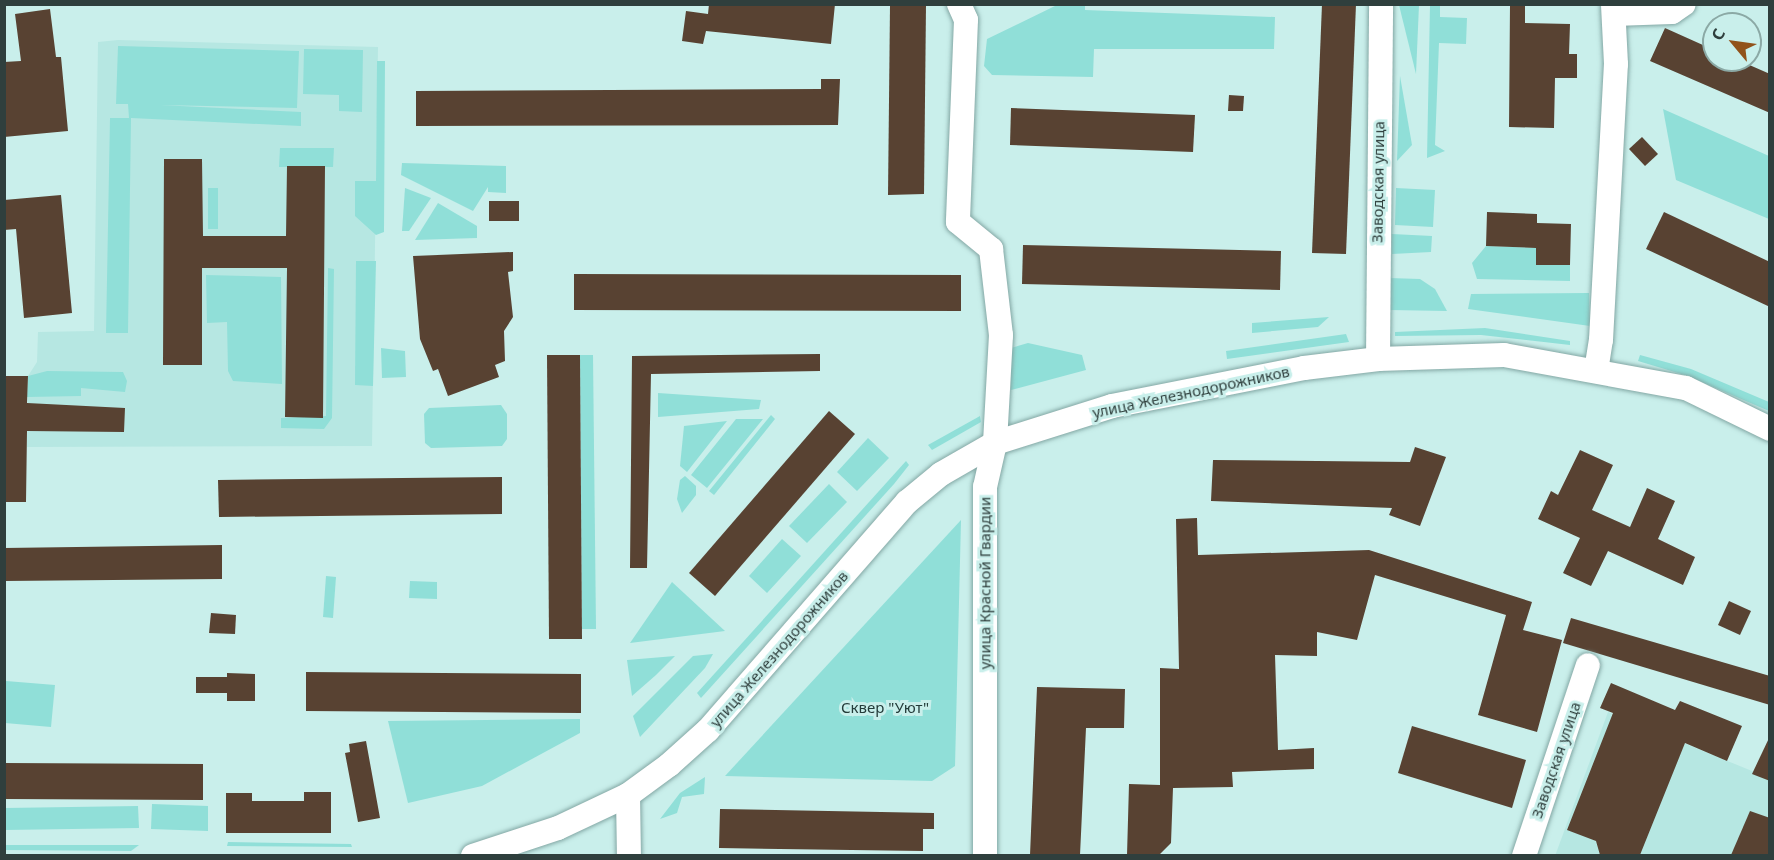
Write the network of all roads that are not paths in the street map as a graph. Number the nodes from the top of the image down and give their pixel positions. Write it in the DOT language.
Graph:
graph roads {
  1 [pos="960,4"];
  2 [pos="1381,4"];
  3 [pos="1684,4"];
  4 [pos="1613,9"];
  5 [pos="1378,359"];
  6 [pos="1596,371"];
  7 [pos="1770,429"];
  8 [pos="995,443"];
  9 [pos="1588,665"];
  10 [pos="628,795"];
  11 [pos="473,855"];
  12 [pos="629,855"];
  13 [pos="985,855"];
  14 [pos="1524,855"];
  1 -- 8 [label="street, улица Красной Гвардии"];
  2 -- 5 [label="street, Заводская улица"];
  3 -- 4 [label="street"];
  4 -- 6 [label="street"];
  5 -- 6 [label="street, улица Железнодорожников"];
  5 -- 8 [label="street, улица Железнодорожников"];
  6 -- 7 [label="street, улица Железнодорожников"];
  8 -- 10 [label="street, улица Железнодорожников"];
  8 -- 13 [label="street, улица Красной Гвардии"];
  9 -- 14 [label="street, Заводская улица"];
  10 -- 11 [label="street, улица Железнодорожников"];
  10 -- 12 [label="street"];
}
